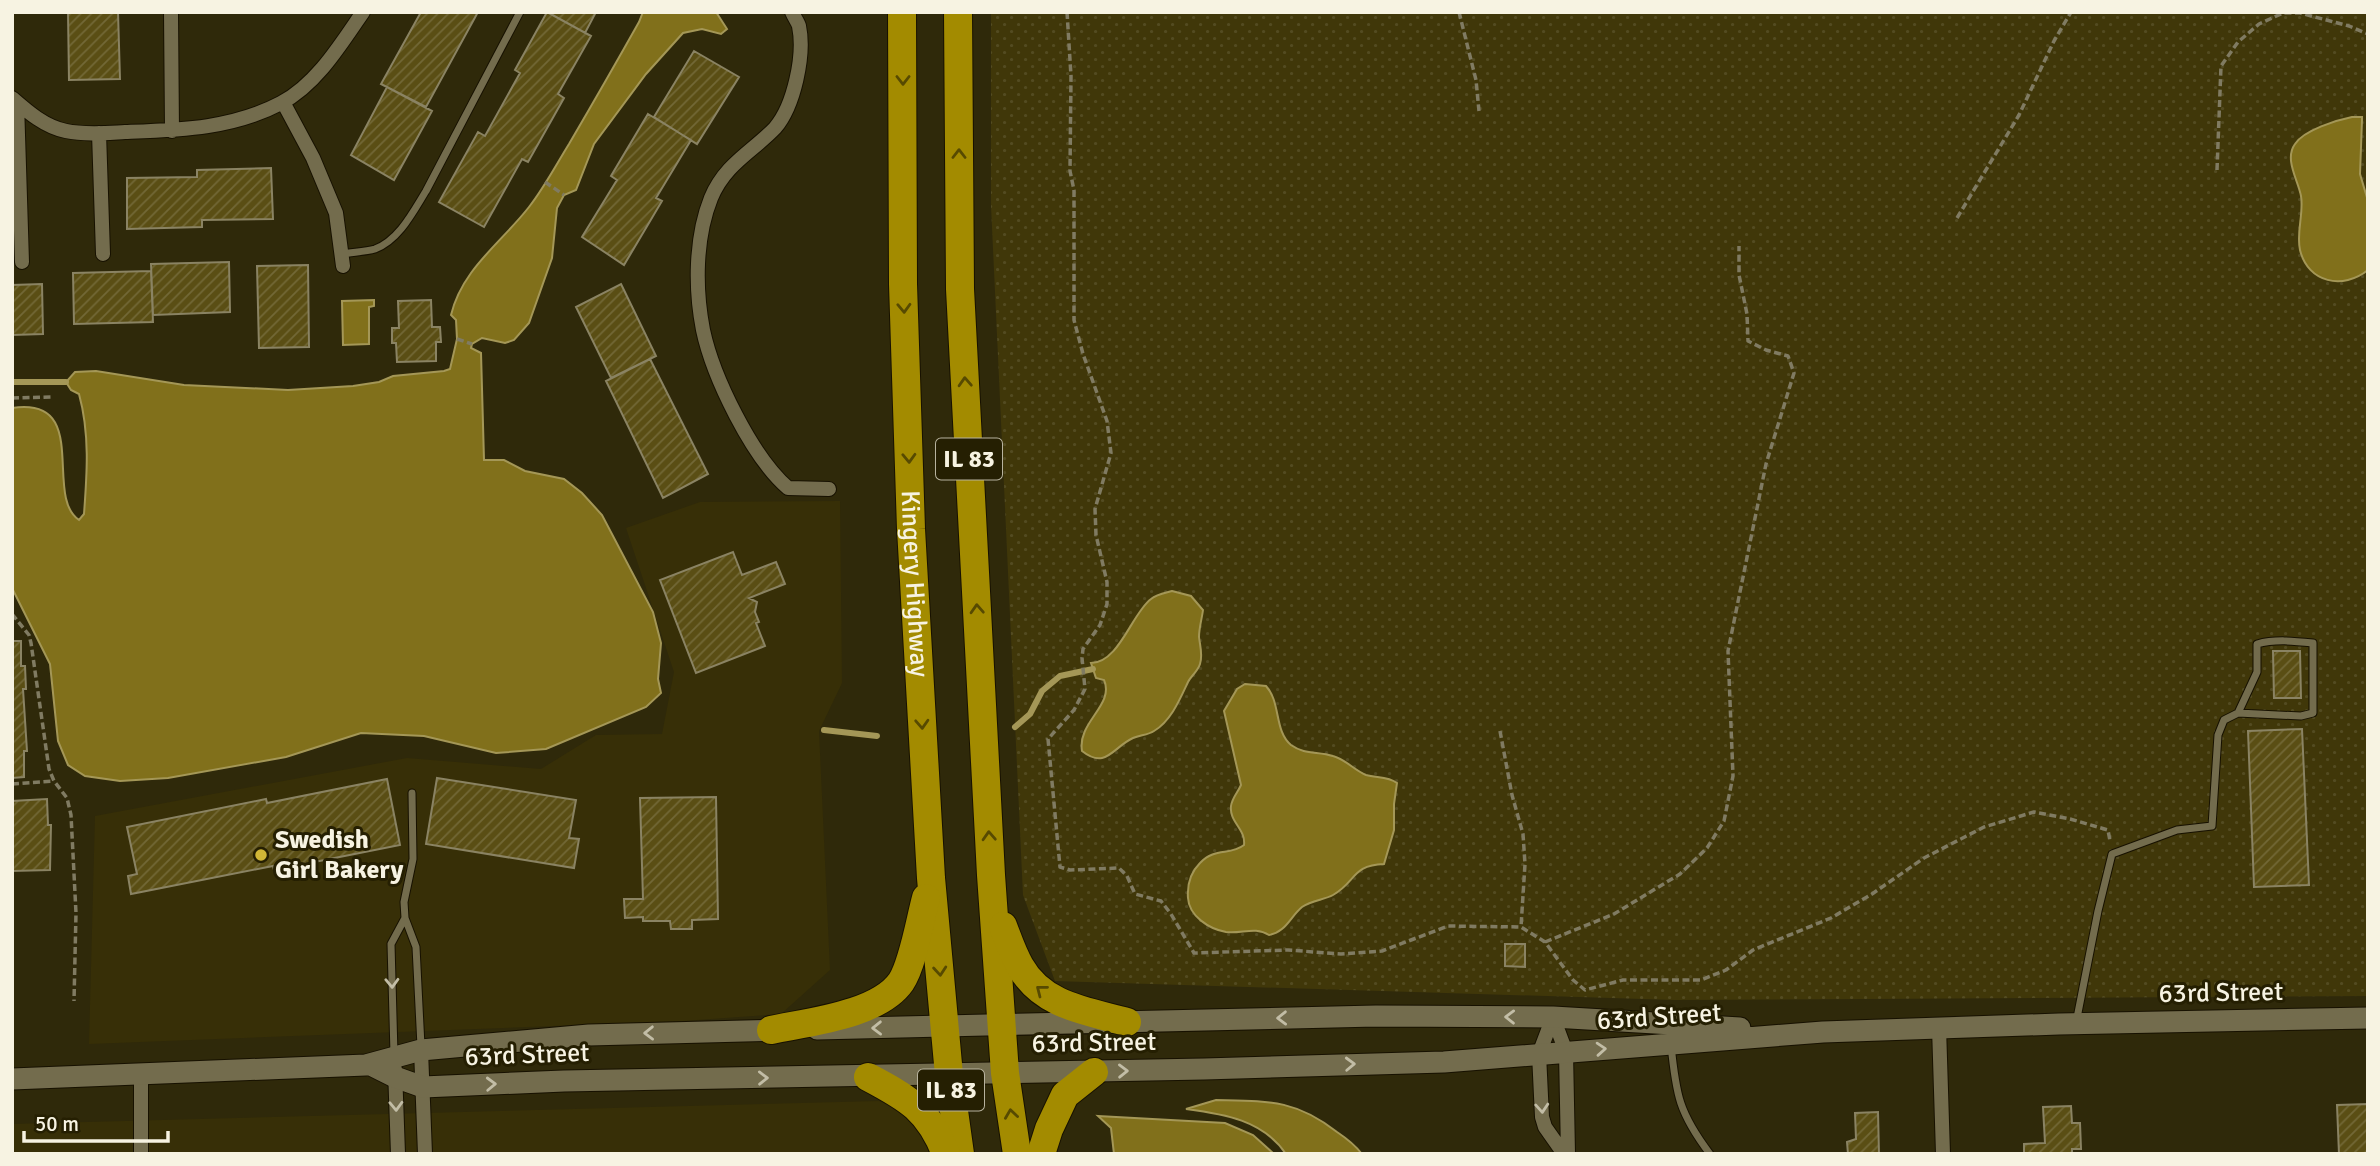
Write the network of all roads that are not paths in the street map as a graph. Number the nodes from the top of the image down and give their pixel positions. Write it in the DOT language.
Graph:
graph roads {
  1 [pos="171,12"];
  2 [pos="363,12"];
  3 [pos="520,12"];
  4 [pos="792,12"];
  5 [pos="902,12"];
  6 [pos="958,12"];
  7 [pos="15,101"];
  8 [pos="283,102"];
  9 [pos="172,131"];
  10 [pos="99,133"];
  11 [pos="103,254"];
  12 [pos="343,260"];
  13 [pos="22,262"];
  14 [pos="829,489"];
  15 [pos="2238,713"];
  16 [pos="412,793"];
  17 [pos="931,878"];
  18 [pos="994,904"];
  19 [pos="405,918"];
  20 [pos="1553,1017"];
  21 [pos="2368,1018"];
  22 [pos="1127,1022"];
  23 [pos="2076,1023"];
  24 [pos="1003,1025"];
  25 [pos="945,1026"];
  26 [pos="1939,1027"];
  27 [pos="771,1030"];
  28 [pos="1822,1032"];
  29 [pos="1671,1044"];
  30 [pos="421,1050"];
  31 [pos="1566,1052"];
  32 [pos="1539,1054"];
  33 [pos="394,1067"];
  34 [pos="1094,1072"];
  35 [pos="1005,1073"];
  36 [pos="949,1075"];
  37 [pos="141,1076"];
  38 [pos="869,1077"];
  39 [pos="12,1079"];
  40 [pos="423,1087"];
  41 [pos="141,1154"];
  42 [pos="398,1154"];
  43 [pos="425,1154"];
  44 [pos="946,1154"];
  45 [pos="960,1154"];
  46 [pos="1017,1154"];
  47 [pos="1041,1154"];
  48 [pos="1566,1154"];
  49 [pos="1710,1154"];
  50 [pos="1943,1154"];
  1 -- 9 [label="street"];
  2 -- 8 [label="street"];
  3 -- 12 [label="lane"];
  4 -- 14 [label="street"];
  5 -- 17 [label="highway, Kingery Highway / IL 83, one-way"];
  18 -- 6 [label="highway, IL 83, one-way"];
  7 -- 10 [label="street"];
  7 -- 13 [label="street"];
  8 -- 9 [label="street"];
  8 -- 12 [label="street"];
  9 -- 10 [label="street"];
  10 -- 11 [label="street"];
  15 -- 15 [label="lane"];
  15 -- 23 [label="lane"];
  16 -- 19 [label="lane"];
  17 -- 25 [label="highway, Kingery Highway / IL 83, one-way"];
  17 -- 27 [label="highway"];
  22 -- 18 [label="highway, one-way"];
  18 -- 24 [label="highway, IL 83"];
  19 -- 30 [label="lane"];
  19 -- 33 [label="lane, one-way"];
  20 -- 22 [label="street, 63rd Street, one-way"];
  20 -- 28 [label="street, 63rd Street"];
  20 -- 31 [label="street"];
  20 -- 32 [label="street"];
  21 -- 23 [label="street, 63rd Street"];
  22 -- 24 [label="street, 63rd Street"];
  23 -- 26 [label="street, 63rd Street"];
  24 -- 25 [label="street, 63rd Street"];
  24 -- 35 [label="highway, IL 83"];
  25 -- 27 [label="street, 63rd Street, one-way"];
  25 -- 36 [label="highway, Kingery Highway / IL 83"];
  26 -- 28 [label="street, 63rd Street"];
  26 -- 50 [label="street"];
  27 -- 30 [label="street, 63rd Street, one-way"];
  28 -- 29 [label="street, 63rd Street"];
  31 -- 29 [label="street, 63rd Street, one-way"];
  29 -- 49 [label="lane"];
  30 -- 33 [label="street, 63rd Street"];
  30 -- 40 [label="street"];
  31 -- 32 [label="street, 63rd Street"];
  31 -- 48 [label="street"];
  34 -- 32 [label="street, 63rd Street, one-way"];
  32 -- 48 [label="street, one-way"];
  33 -- 37 [label="street, 63rd Street"];
  33 -- 40 [label="street, 63rd Street"];
  33 -- 42 [label="street, one-way"];
  34 -- 35 [label="street, 63rd Street"];
  34 -- 47 [label="highway"];
  35 -- 36 [label="street, 63rd Street"];
  46 -- 35 [label="highway, IL 83, one-way"];
  36 -- 38 [label="street, 63rd Street"];
  36 -- 45 [label="highway, Kingery Highway / IL 83"];
  37 -- 39 [label="street, 63rd Street"];
  37 -- 41 [label="street"];
  40 -- 38 [label="street, 63rd Street, one-way"];
  38 -- 44 [label="highway"];
  40 -- 43 [label="street"];
}
